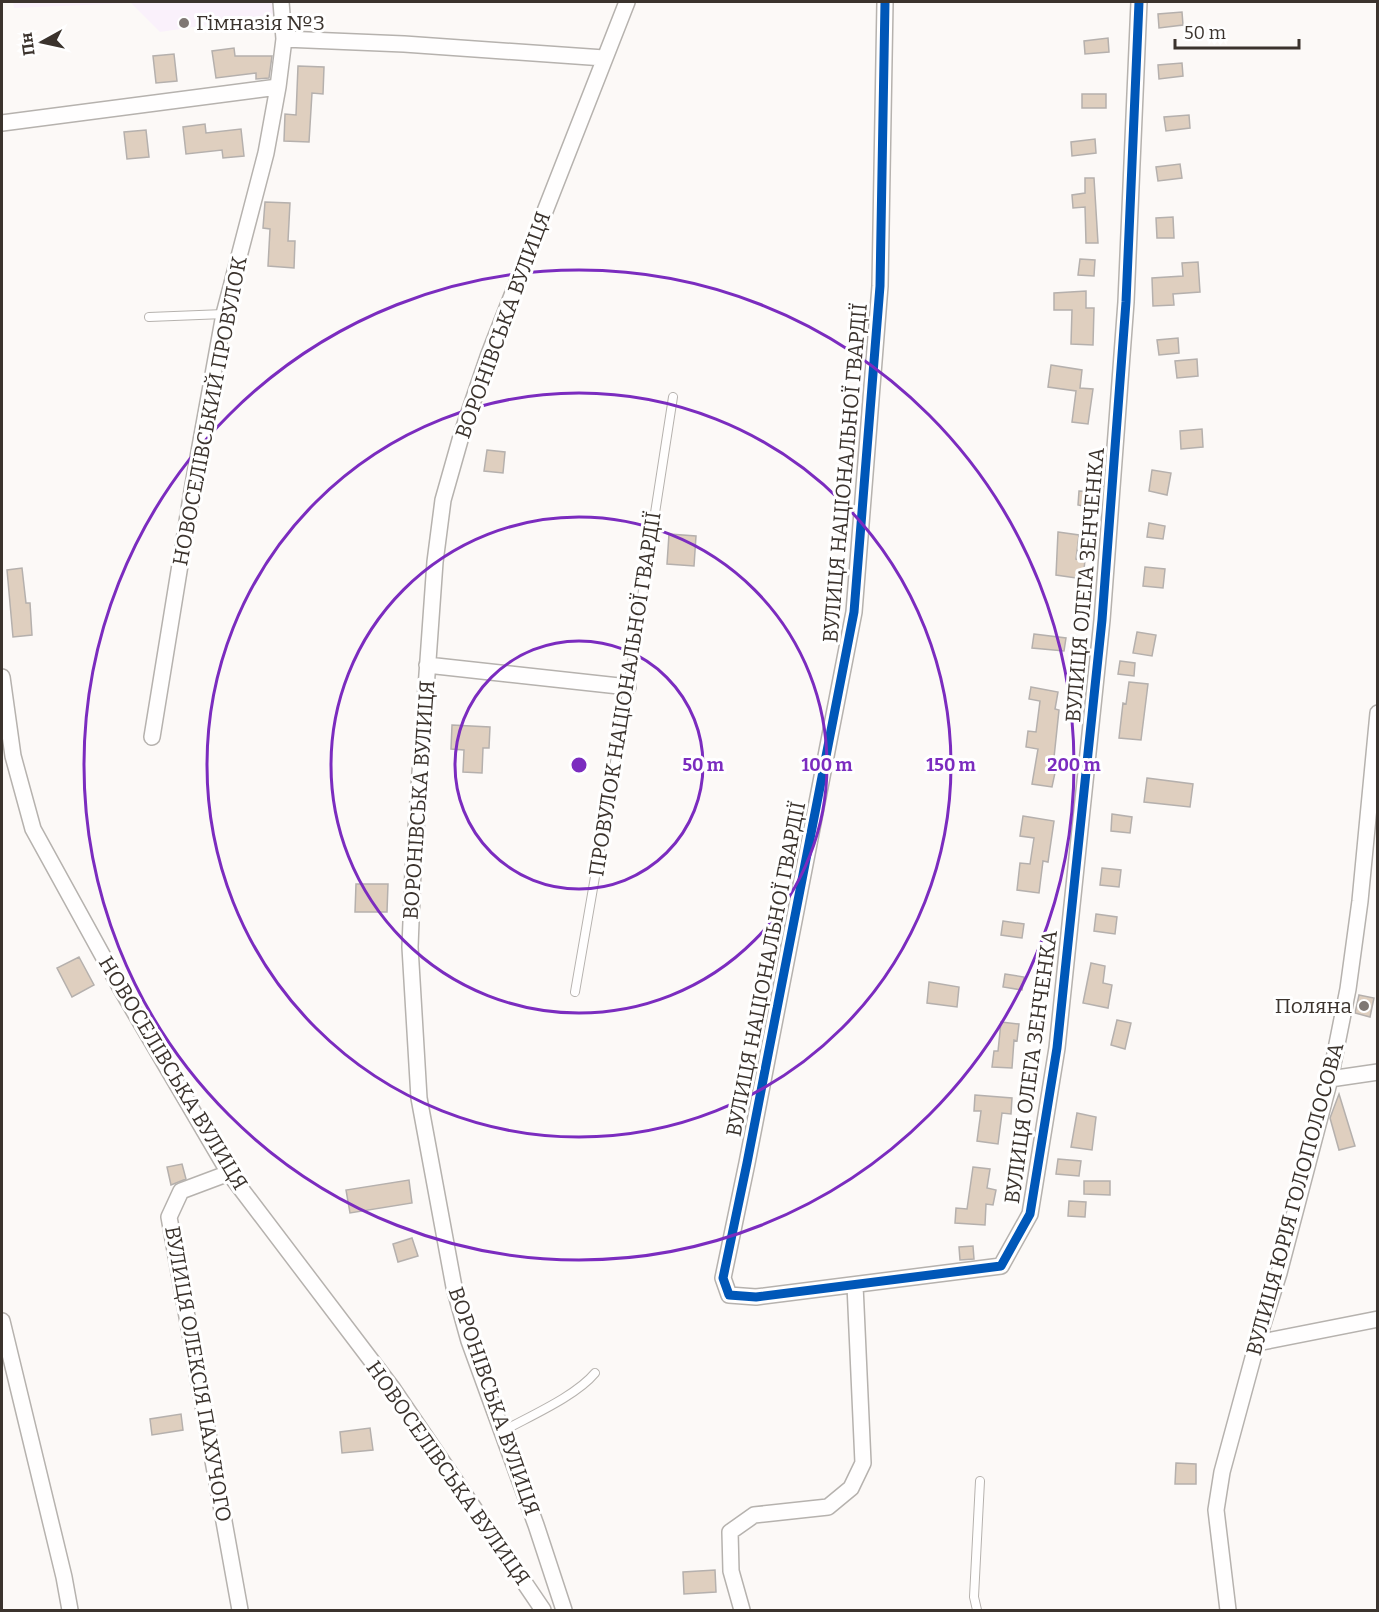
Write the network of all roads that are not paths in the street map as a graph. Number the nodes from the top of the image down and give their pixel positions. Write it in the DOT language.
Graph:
graph roads {
  1 [pos="281,2"];
  2 [pos="627,2"];
  3 [pos="885,2"];
  4 [pos="1139,2"];
  5 [pos="285,39"];
  6 [pos="604,58"];
  7 [pos="278,87"];
  8 [pos="2,123"];
  9 [pos="224,314"];
  10 [pos="149,317"];
  11 [pos="673,397"];
  12 [pos="428,665"];
  13 [pos="2,677"];
  14 [pos="628,687"];
  15 [pos="1377,713"];
  16 [pos="153,737"];
  17 [pos="575,992"];
  18 [pos="1377,1072"];
  19 [pos="1330,1079"];
  20 [pos="229,1173"];
  21 [pos="855,1285"];
  22 [pos="1377,1319"];
  23 [pos="2,1321"];
  24 [pos="1257,1343"];
  25 [pos="595,1373"];
  26 [pos="503,1431"];
  27 [pos="980,1481"];
  28 [pos="70,1611"];
  29 [pos="240,1611"];
  30 [pos="543,1611"];
  31 [pos="564,1611"];
  32 [pos="742,1611"];
  33 [pos="977,1611"];
  34 [pos="1228,1611"];
  1 -- 5 [label="street, НОВОСЕЛІВСЬКИЙ ПРОВУЛОК"];
  2 -- 6 [label="street, ВОРОНІВСЬКА ВУЛИЦЯ"];
  3 -- 21 [label="street, ВУЛИЦЯ НАЦІОНАЛЬНОЇ ГВАРДІЇ"];
  4 -- 21 [label="street, ВУЛИЦЯ ОЛЕГА ЗЕНЧЕНКА"];
  5 -- 6 [label="street"];
  5 -- 7 [label="street, НОВОСЕЛІВСЬКИЙ ПРОВУЛОК"];
  6 -- 12 [label="street, ВОРОНІВСЬКА ВУЛИЦЯ"];
  7 -- 8 [label="street"];
  7 -- 9 [label="street, НОВОСЕЛІВСЬКИЙ ПРОВУЛОК"];
  9 -- 10 [label="lane"];
  9 -- 16 [label="street, НОВОСЕЛІВСЬКИЙ ПРОВУЛОК"];
  11 -- 14 [label="lane, ПРОВУЛОК НАЦІОНАЛЬНОЇ ГВАРДІЇ"];
  12 -- 14 [label="street"];
  12 -- 26 [label="street, ВОРОНІВСЬКА ВУЛИЦЯ"];
  13 -- 20 [label="street, НОВОСЕЛІВСЬКА ВУЛИЦЯ"];
  14 -- 17 [label="lane, ПРОВУЛОК НАЦІОНАЛЬНОЇ ГВАРДІЇ"];
  15 -- 19 [label="street, ВУЛИЦЯ ЮРІЯ ГОЛОПОЛОСОВА"];
  18 -- 19 [label="street"];
  19 -- 24 [label="street, ВУЛИЦЯ ЮРІЯ ГОЛОПОЛОСОВА"];
  20 -- 29 [label="street, ВУЛИЦЯ ОЛЕКСІЯ ПАХУЧОГО"];
  20 -- 30 [label="street, НОВОСЕЛІВСЬКА ВУЛИЦЯ"];
  21 -- 32 [label="street"];
  22 -- 24 [label="street"];
  23 -- 28 [label="street"];
  24 -- 34 [label="street, ВУЛИЦЯ ЮРІЯ ГОЛОПОЛОСОВА"];
  25 -- 26 [label="lane"];
  26 -- 31 [label="street, ВОРОНІВСЬКА ВУЛИЦЯ"];
  27 -- 33 [label="lane"];
}
